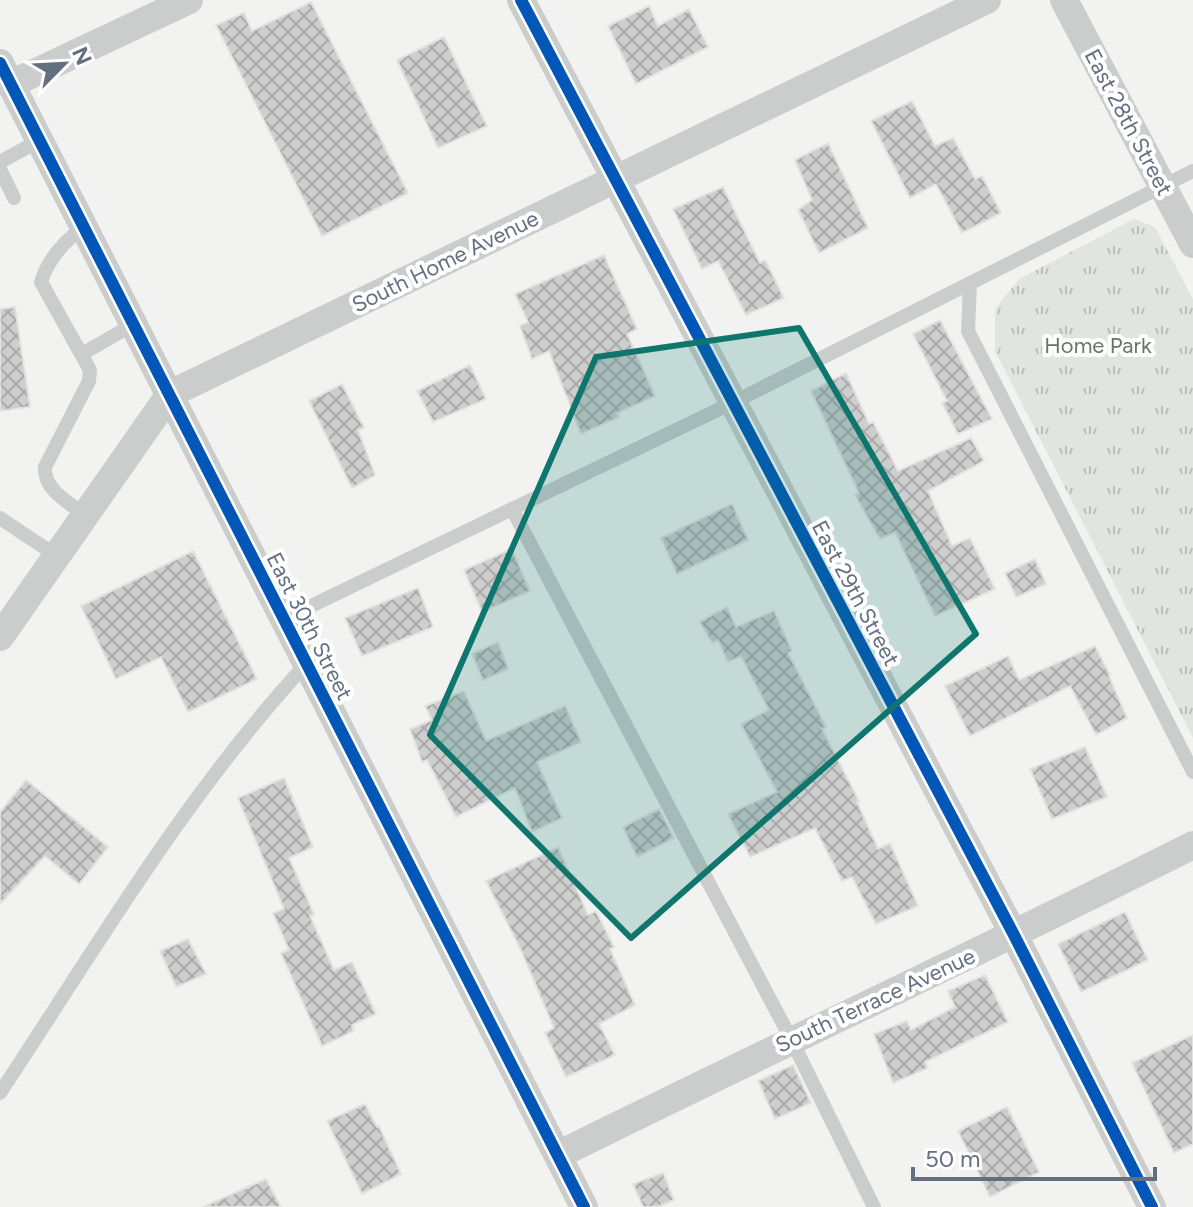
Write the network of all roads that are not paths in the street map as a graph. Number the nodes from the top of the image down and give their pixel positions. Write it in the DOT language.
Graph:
graph roads {
  1 [pos="189,0"];
  2 [pos="521,0"];
  3 [pos="987,0"];
  4 [pos="1064,0"];
  5 [pos="5,73"];
  6 [pos="40,140"];
  7 [pos="0,162"];
  8 [pos="0,169"];
  9 [pos="1193,171"];
  10 [pos="616,178"];
  11 [pos="1162,186"];
  12 [pos="14,198"];
  13 [pos="85,228"];
  14 [pos="1193,244"];
  15 [pos="970,283"];
  16 [pos="134,324"];
  17 [pos="82,354"];
  18 [pos="170,394"];
  19 [pos="734,402"];
  20 [pos="512,509"];
  21 [pos="85,515"];
  22 [pos="0,518"];
  23 [pos="57,556"];
  24 [pos="284,619"];
  25 [pos="0,637"];
  26 [pos="307,663"];
  27 [pos="1193,772"];
  28 [pos="1193,845"];
  29 [pos="1014,935"];
  30 [pos="791,1039"];
  31 [pos="0,1093"];
  32 [pos="558,1155"];
  33 [pos="584,1207"];
  34 [pos="874,1207"];
  35 [pos="1152,1207"];
  1 -- 5 [label="street"];
  2 -- 10 [label="street, East 29th Street"];
  3 -- 10 [label="street, South Home Avenue"];
  4 -- 11 [label="street, East 28th Street"];
  5 -- 6 [label="street, East 30th Street"];
  6 -- 7 [label="lane"];
  6 -- 13 [label="street, East 30th Street"];
  8 -- 12 [label="lane"];
  9 -- 11 [label="lane"];
  10 -- 18 [label="street, South Home Avenue"];
  10 -- 19 [label="street, East 29th Street"];
  11 -- 14 [label="street, East 28th Street"];
  11 -- 15 [label="lane"];
  13 -- 16 [label="street, East 30th Street"];
  13 -- 17 [label="lane"];
  15 -- 19 [label="lane"];
  15 -- 27 [label="lane"];
  16 -- 17 [label="lane"];
  16 -- 18 [label="street, East 30th Street"];
  17 -- 21 [label="lane"];
  18 -- 21 [label="street, South Home Avenue"];
  18 -- 24 [label="street, East 30th Street"];
  19 -- 20 [label="lane"];
  19 -- 29 [label="street, East 29th Street"];
  20 -- 24 [label="lane"];
  20 -- 30 [label="lane"];
  21 -- 23 [label="street, South Home Avenue"];
  22 -- 23 [label="lane"];
  23 -- 25 [label="street, South Home Avenue"];
  24 -- 26 [label="street, East 30th Street"];
  26 -- 31 [label="lane"];
  26 -- 32 [label="street, East 30th Street"];
  28 -- 29 [label="street, South Terrace Avenue"];
  29 -- 30 [label="street, South Terrace Avenue"];
  29 -- 35 [label="street, East 29th Street"];
  30 -- 32 [label="street, South Terrace Avenue"];
  30 -- 34 [label="lane"];
  32 -- 33 [label="street, East 30th Street"];
}
